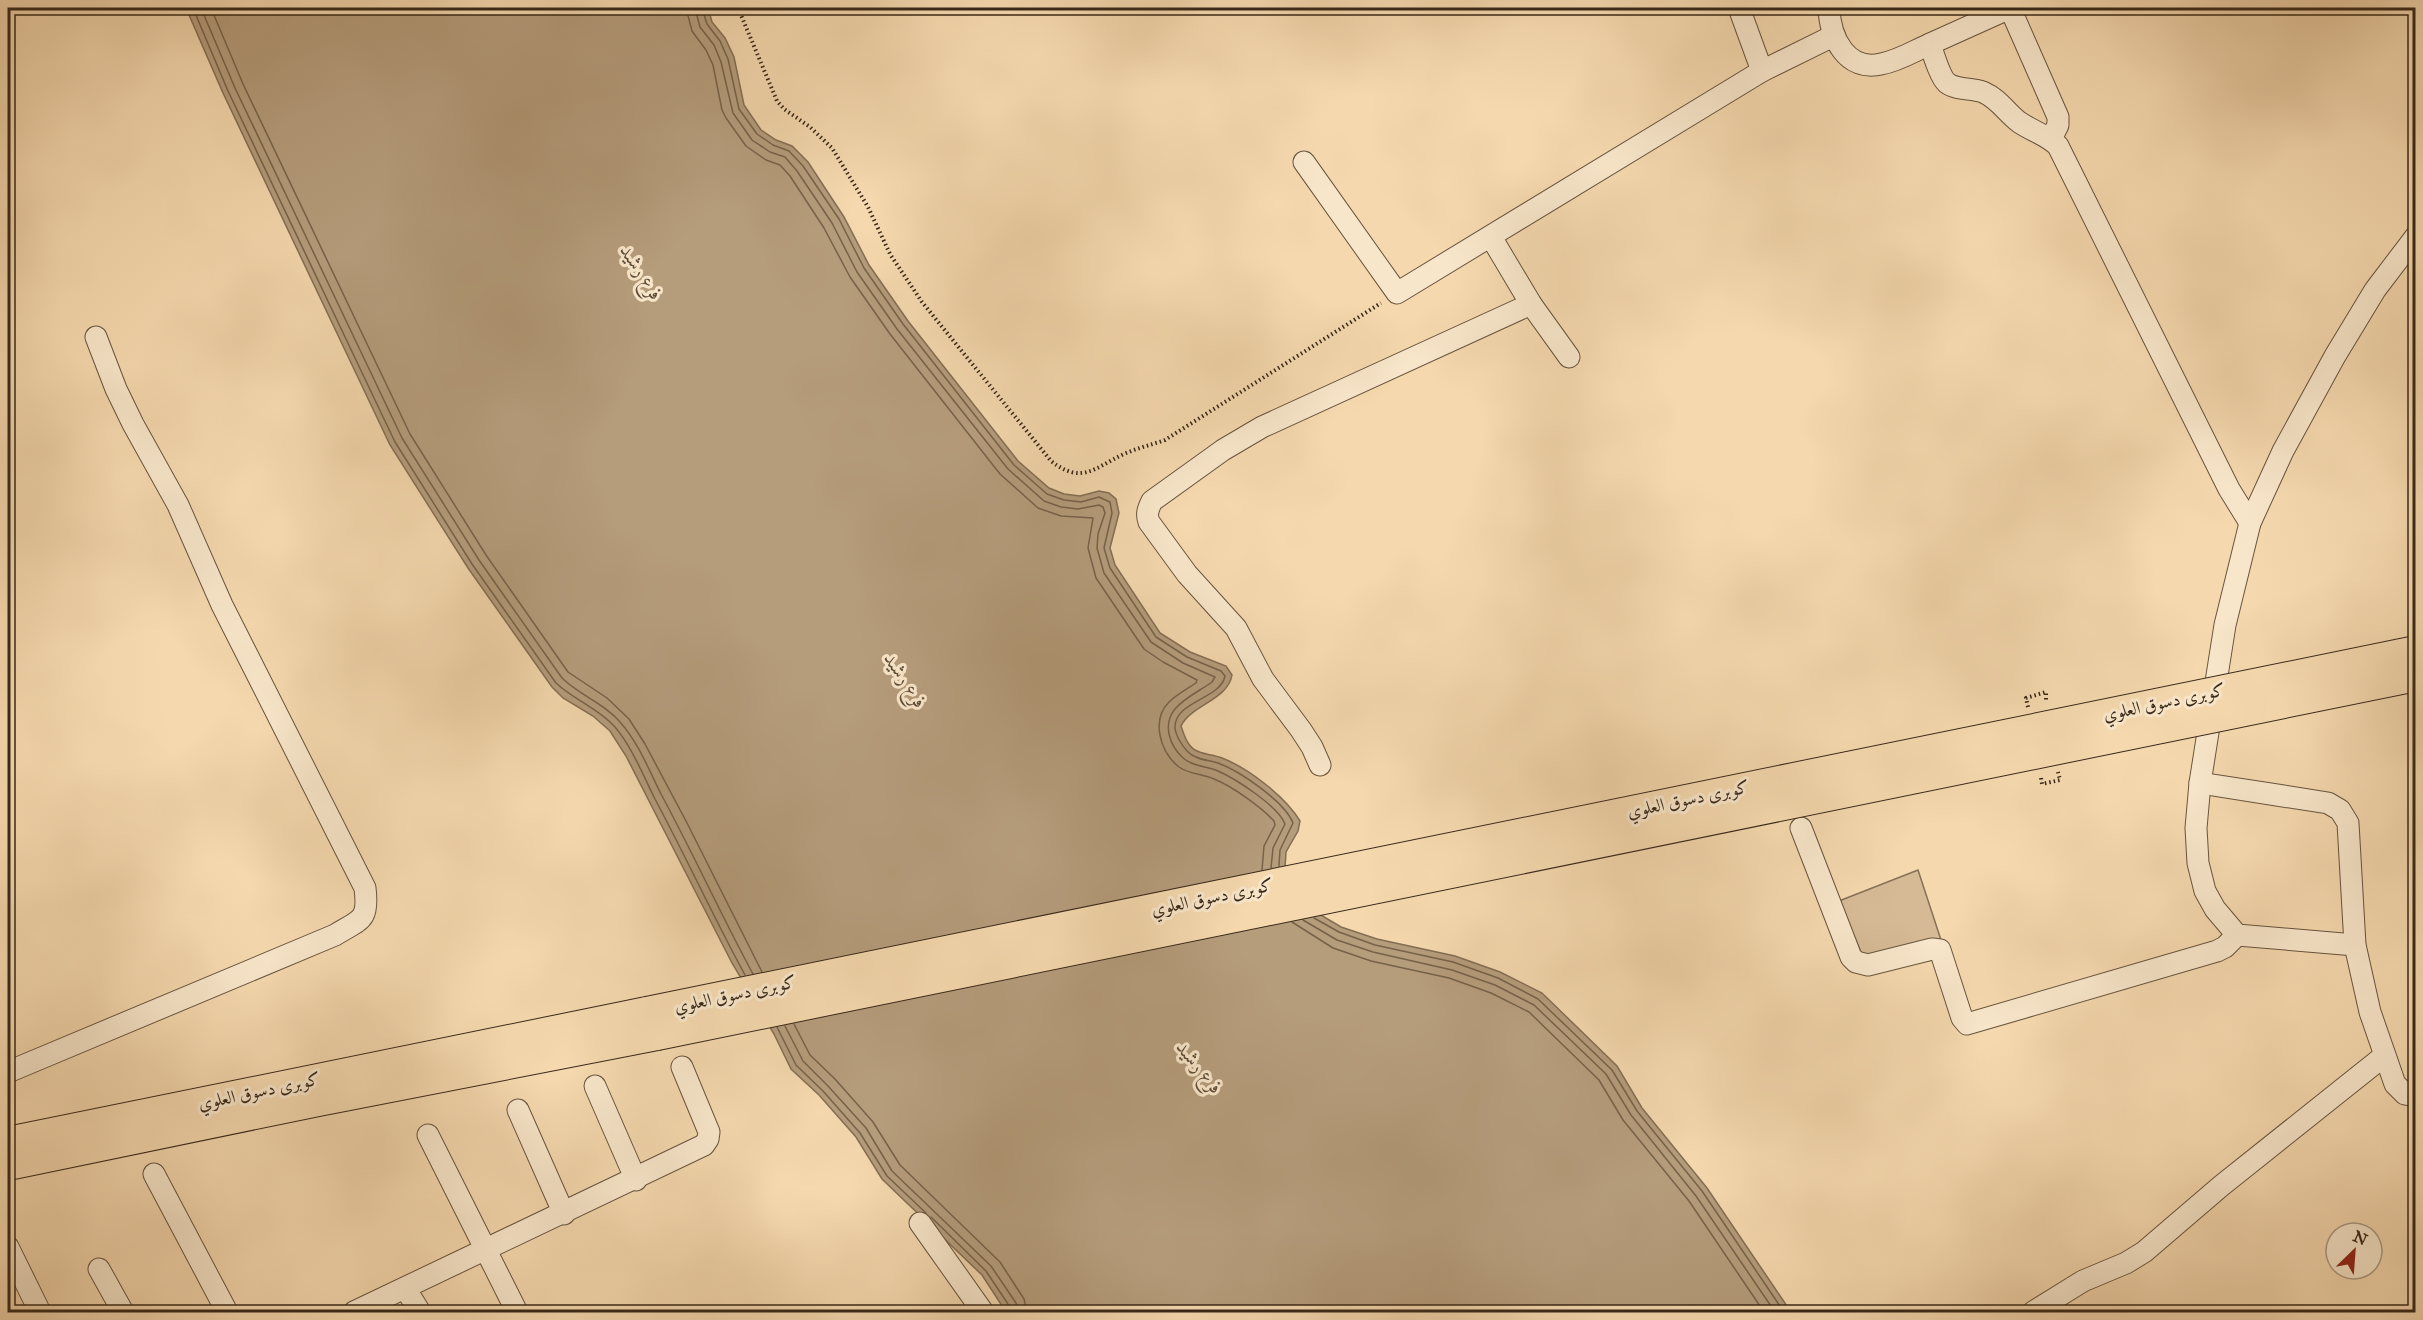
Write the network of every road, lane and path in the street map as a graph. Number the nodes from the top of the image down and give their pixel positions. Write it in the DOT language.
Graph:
graph roads {
  1 [pos="738,8"];
  2 [pos="1738,8"];
  3 [pos="1828,8"];
  4 [pos="1833,36"];
  5 [pos="1930,44"];
  6 [pos="1762,71"];
  7 [pos="2051,139"];
  8 [pos="1304,162"];
  9 [pos="2415,236"];
  10 [pos="1491,237"];
  11 [pos="1396,293"];
  12 [pos="1532,304"];
  13 [pos="96,337"];
  14 [pos="1569,357"];
  15 [pos="2250,523"];
  16 [pos="2415,651"];
  17 [pos="2415,676"];
  18 [pos="2026,698"];
  19 [pos="2040,702"];
  20 [pos="1320,765"];
  21 [pos="2058,774"];
  22 [pos="2200,783"];
  23 [pos="2042,784"];
  24 [pos="1801,828"];
  25 [pos="2237,935"];
  26 [pos="2355,945"];
  27 [pos="652,1023"];
  28 [pos="2384,1056"];
  29 [pos="682,1067"];
  30 [pos="8,1071"];
  31 [pos="595,1086"];
  32 [pos="2415,1096"];
  33 [pos="518,1110"];
  34 [pos="428,1135"];
  35 [pos="8,1142"];
  36 [pos="8,1165"];
  37 [pos="154,1174"];
  38 [pos="636,1180"];
  39 [pos="564,1214"];
  40 [pos="920,1224"];
  41 [pos="8,1247"];
  42 [pos="487,1250"];
  43 [pos="99,1269"];
  44 [pos="405,1288"];
  45 [pos="39,1312"];
  46 [pos="123,1312"];
  47 [pos="227,1312"];
  48 [pos="354,1312"];
  49 [pos="420,1312"];
  50 [pos="517,1312"];
  51 [pos="983,1312"];
  52 [pos="2033,1312"];
  1 -- 11 [label="path"];
  2 -- 6 [label="street"];
  3 -- 4 [label="street"];
  4 -- 5 [label="street"];
  4 -- 6 [label="street"];
  5 -- 7 [label="street"];
  5 -- 7 [label="street"];
  6 -- 10 [label="street"];
  7 -- 15 [label="street"];
  8 -- 11 [label="street"];
  9 -- 15 [label="street"];
  10 -- 11 [label="street"];
  10 -- 12 [label="street"];
  12 -- 14 [label="street"];
  12 -- 20 [label="street"];
  13 -- 30 [label="street"];
  15 -- 22 [label="street"];
  16 -- 27 [label="highway, كوبرى دسوق العلوي, bridge"];
  17 -- 27 [label="highway, كوبرى دسوق العلوي, bridge"];
  18 -- 19 [label="path"];
  21 -- 23 [label="path"];
  22 -- 25 [label="street"];
  22 -- 26 [label="street"];
  24 -- 25 [label="street"];
  25 -- 26 [label="street"];
  26 -- 28 [label="street"];
  27 -- 35 [label="highway, كوبرى دسوق العلوي"];
  27 -- 36 [label="highway, كوبرى دسوق العلوي"];
  28 -- 32 [label="street"];
  28 -- 52 [label="street"];
  29 -- 38 [label="street"];
  31 -- 38 [label="street"];
  33 -- 39 [label="street"];
  34 -- 42 [label="street"];
  37 -- 47 [label="street"];
  38 -- 39 [label="street"];
  39 -- 42 [label="street"];
  40 -- 51 [label="street"];
  41 -- 45 [label="street"];
  42 -- 44 [label="street"];
  42 -- 50 [label="street"];
  43 -- 46 [label="street"];
  44 -- 48 [label="street"];
  44 -- 49 [label="street"];
}
